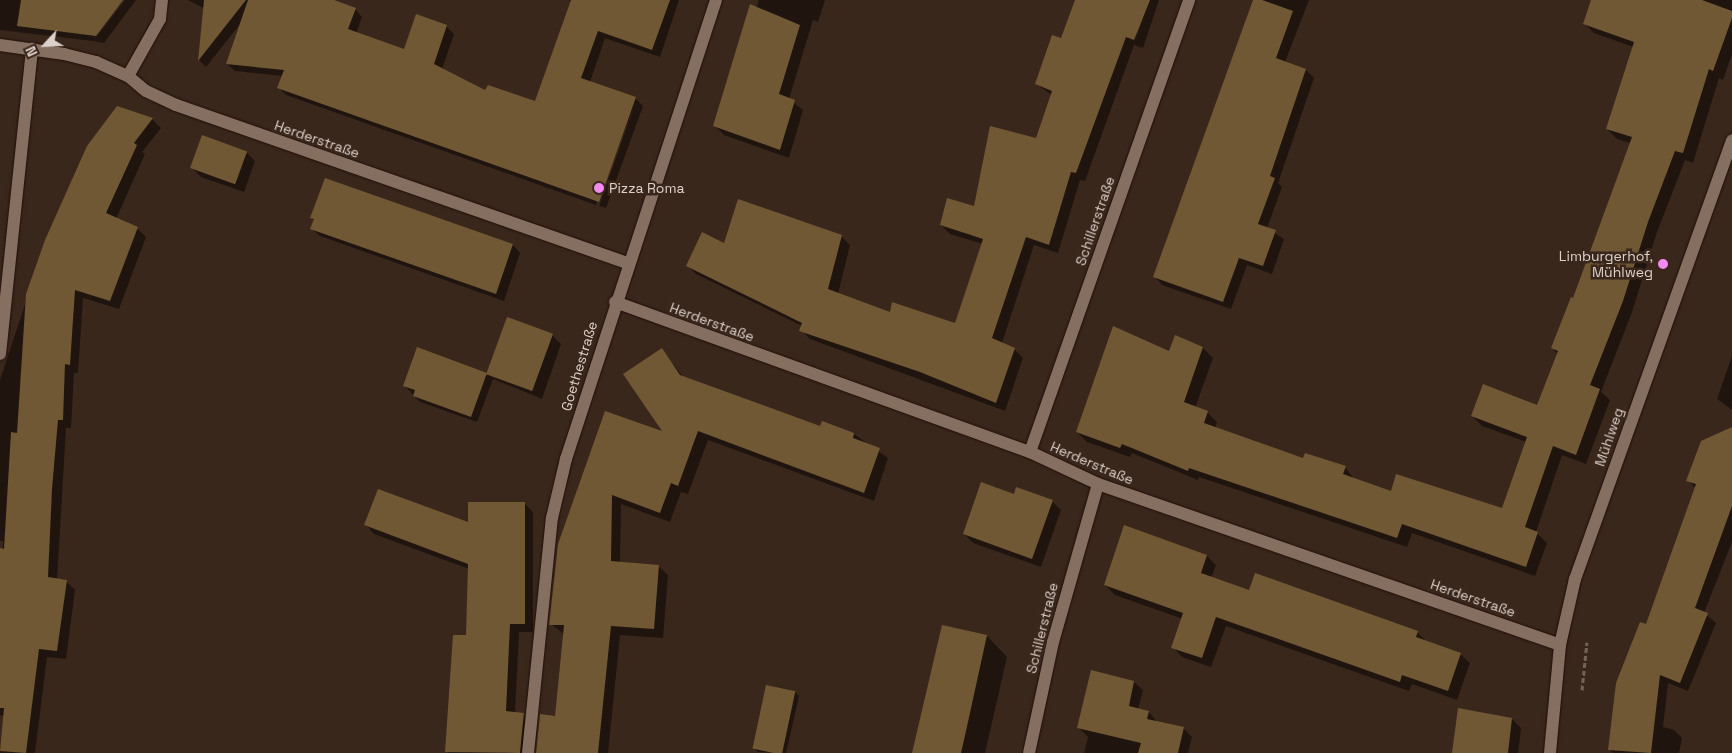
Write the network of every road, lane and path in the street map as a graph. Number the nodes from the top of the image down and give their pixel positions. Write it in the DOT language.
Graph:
graph roads {
  1 [pos="162,0"];
  2 [pos="716,0"];
  3 [pos="1189,0"];
  4 [pos="0,45"];
  5 [pos="32,49"];
  6 [pos="128,76"];
  7 [pos="1732,140"];
  8 [pos="627,263"];
  9 [pos="615,302"];
  10 [pos="0,354"];
  11 [pos="1030,452"];
  12 [pos="1098,484"];
  13 [pos="1588,633"];
  14 [pos="1560,645"];
  15 [pos="1581,697"];
  16 [pos="528,753"];
  17 [pos="1029,753"];
  18 [pos="1550,753"];
  1 -- 6 [label="street"];
  2 -- 8 [label="street, Goethestraße"];
  3 -- 11 [label="street, Schillerstraße"];
  4 -- 5 [label="street, Herderstraße"];
  5 -- 6 [label="street, Herderstraße"];
  5 -- 10 [label="street"];
  6 -- 8 [label="street, Herderstraße"];
  7 -- 14 [label="street, Mühlweg"];
  8 -- 9 [label="street, Goethestraße"];
  9 -- 11 [label="street, Herderstraße"];
  9 -- 16 [label="street, Goethestraße"];
  11 -- 12 [label="street, Herderstraße"];
  12 -- 14 [label="street, Herderstraße"];
  12 -- 17 [label="street, Schillerstraße"];
  13 -- 15 [label="path"];
  14 -- 18 [label="street, Mühlweg"];
}
